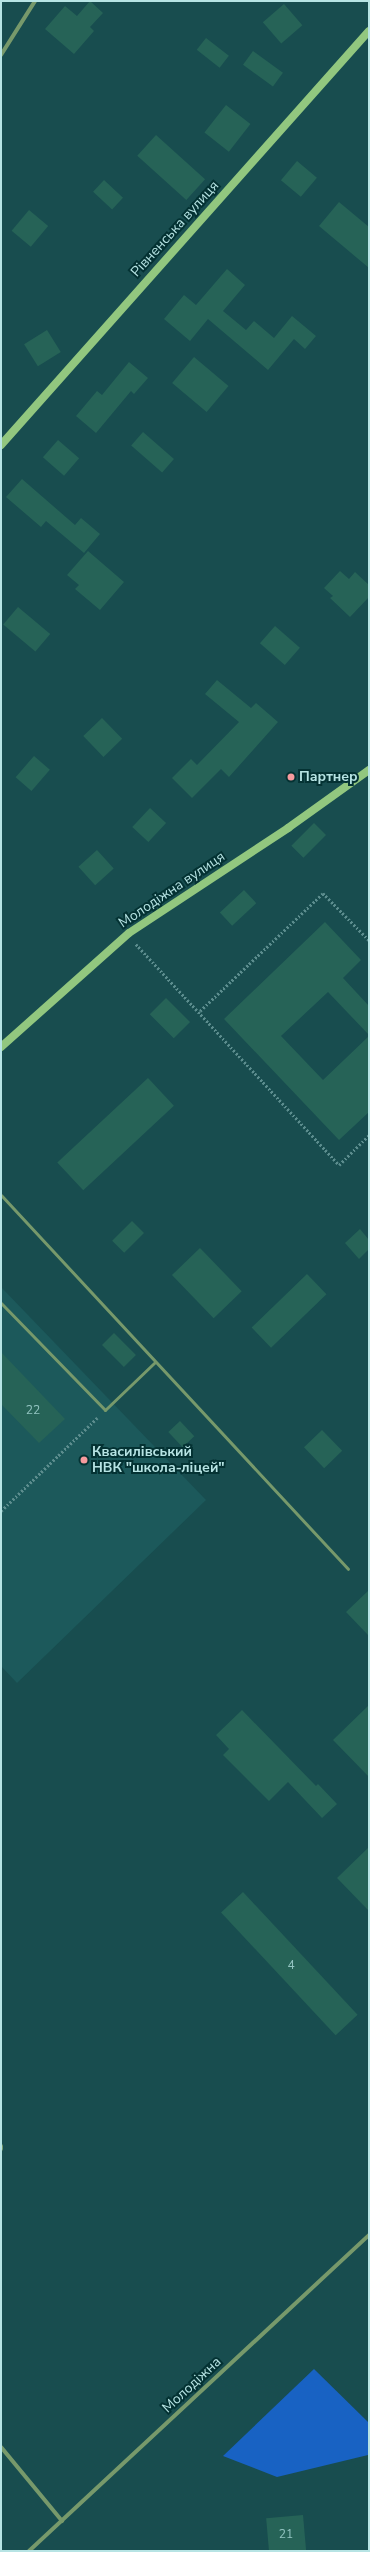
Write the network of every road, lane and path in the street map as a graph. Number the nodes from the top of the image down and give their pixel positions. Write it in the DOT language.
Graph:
graph roads {
  1 [pos="35,1"];
  2 [pos="369,31"];
  3 [pos="1,55"];
  4 [pos="1,445"];
  5 [pos="369,770"];
  6 [pos="127,935"];
  7 [pos="369,940"];
  8 [pos="200,1011"];
  9 [pos="1,1047"];
  10 [pos="369,1135"];
  11 [pos="1,1196"];
  12 [pos="1,1303"];
  13 [pos="155,1362"];
  14 [pos="105,1410"];
  15 [pos="1,1511"];
  16 [pos="348,1570"];
  17 [pos="369,2235"];
  18 [pos="1,2447"];
  19 [pos="62,2521"];
  20 [pos="29,2551"];
  1 -- 3 [label="street"];
  2 -- 4 [label="main road, Рівненська вулиця"];
  5 -- 6 [label="main road, Молодіжна вулиця"];
  6 -- 8 [label="path"];
  6 -- 9 [label="main road, Молодіжна вулиця"];
  7 -- 8 [label="path"];
  8 -- 10 [label="path"];
  11 -- 13 [label="lane"];
  12 -- 14 [label="lane"];
  13 -- 14 [label="lane"];
  13 -- 16 [label="lane"];
  14 -- 15 [label="path"];
  17 -- 19 [label="street, Молодіжна"];
  18 -- 19 [label="street"];
  19 -- 20 [label="street, Молодіжна"];
}
